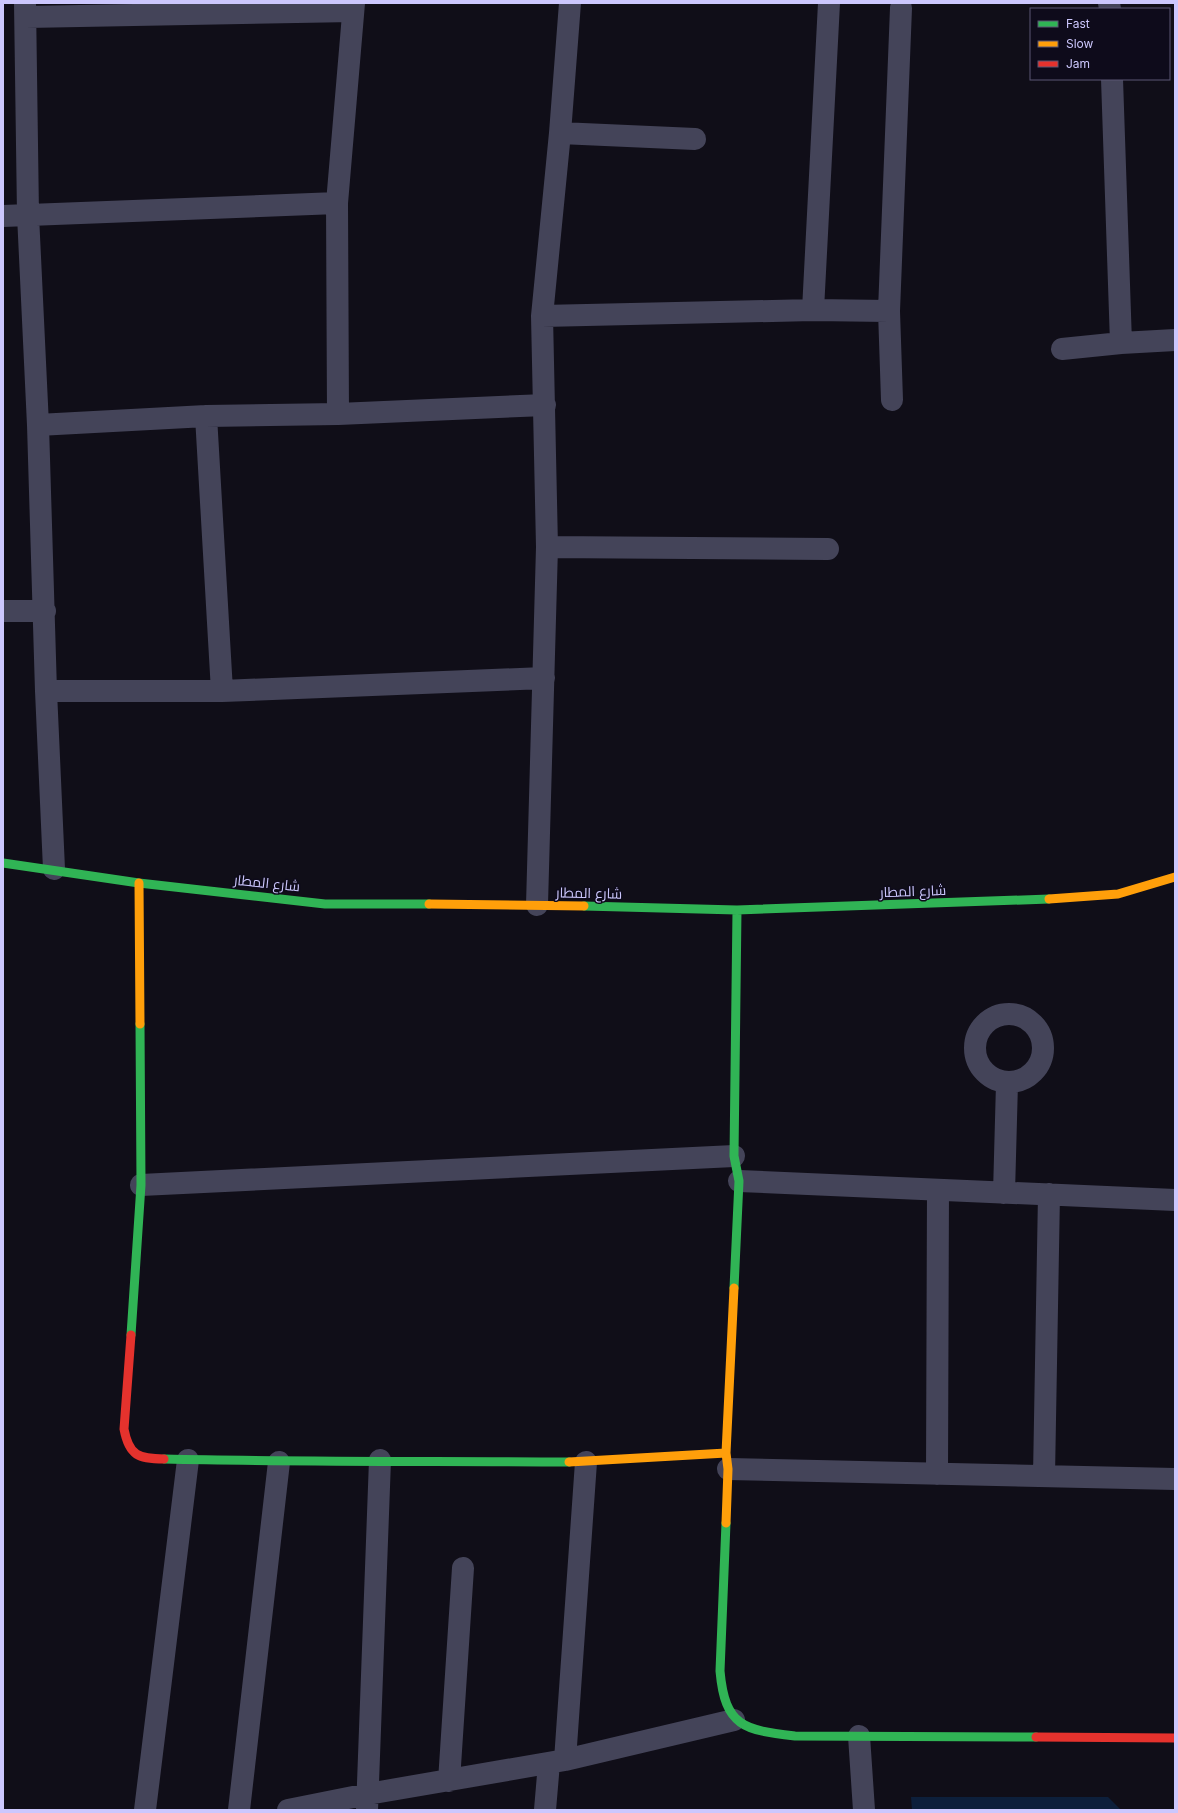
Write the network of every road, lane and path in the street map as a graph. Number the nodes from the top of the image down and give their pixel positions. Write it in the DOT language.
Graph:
graph roads {
  1 [pos="570,3"];
  2 [pos="829,3"];
  3 [pos="353,7"];
  4 [pos="901,8"];
  5 [pos="26,10"];
  6 [pos="1112,80"];
  7 [pos="560,132"];
  8 [pos="695,139"];
  9 [pos="337,203"];
  10 [pos="28,215"];
  11 [pos="3,216"];
  12 [pos="813,310"];
  13 [pos="889,312"];
  14 [pos="542,316"];
  15 [pos="1175,340"];
  16 [pos="1121,343"];
  17 [pos="1062,349"];
  18 [pos="892,400"];
  19 [pos="545,405"];
  20 [pos="338,414"];
  21 [pos="206,416"];
  22 [pos="38,425"];
  23 [pos="547,547"];
  24 [pos="828,549"];
  25 [pos="3,611"];
  26 [pos="44,611"];
  27 [pos="544,678"];
  28 [pos="46,691"];
  29 [pos="222,691"];
  30 [pos="3,863"];
  31 [pos="54,869"];
  32 [pos="1175,877"];
  33 [pos="139,883"];
  34 [pos="537,905"];
  35 [pos="737,910"];
  36 [pos="1007,1083"];
  37 [pos="734,1156"];
  38 [pos="739,1181"];
  39 [pos="141,1185"];
  40 [pos="938,1190"];
  41 [pos="1004,1193"];
  42 [pos="1049,1194"];
  43 [pos="1175,1200"];
  44 [pos="188,1460"];
  45 [pos="380,1460"];
  46 [pos="727,1461"];
  47 [pos="279,1462"];
  48 [pos="586,1462"];
  49 [pos="937,1474"];
  50 [pos="1044,1476"];
  51 [pos="1175,1479"];
  52 [pos="463,1568"];
  53 [pos="734,1720"];
  54 [pos="859,1736"];
  55 [pos="1175,1738"];
  56 [pos="557,1762"];
  57 [pos="449,1782"];
  58 [pos="368,1802"];
  59 [pos="145,1810"];
  60 [pos="240,1810"];
  61 [pos="288,1810"];
  62 [pos="545,1810"];
  63 [pos="864,1810"];
  1 -- 7 [label="street"];
  2 -- 12 [label="street"];
  3 -- 5 [label="street"];
  3 -- 9 [label="street"];
  4 -- 13 [label="street"];
  5 -- 10 [label="street"];
  6 -- 16 [label="street"];
  7 -- 8 [label="street"];
  7 -- 14 [label="street"];
  9 -- 10 [label="street"];
  9 -- 20 [label="street"];
  10 -- 11 [label="street"];
  10 -- 22 [label="street"];
  12 -- 13 [label="street"];
  12 -- 14 [label="street"];
  13 -- 18 [label="street"];
  14 -- 19 [label="street"];
  15 -- 16 [label="street"];
  16 -- 17 [label="street"];
  19 -- 20 [label="street"];
  19 -- 23 [label="street"];
  20 -- 21 [label="street"];
  21 -- 22 [label="street"];
  21 -- 29 [label="street"];
  22 -- 26 [label="street"];
  23 -- 24 [label="street"];
  23 -- 27 [label="street"];
  25 -- 26 [label="street"];
  26 -- 28 [label="street"];
  27 -- 29 [label="street"];
  27 -- 34 [label="street"];
  28 -- 29 [label="street"];
  28 -- 31 [label="street"];
  30 -- 31 [label="street, شارع المطار"];
  31 -- 33 [label="street, شارع المطار"];
  32 -- 35 [label="street, شارع المطار"];
  33 -- 34 [label="street, شارع المطار"];
  33 -- 39 [label="street"];
  34 -- 35 [label="street, شارع المطار"];
  35 -- 37 [label="street"];
  36 -- 41 [label="street"];
  37 -- 38 [label="street"];
  37 -- 39 [label="street"];
  38 -- 40 [label="street"];
  38 -- 46 [label="street"];
  39 -- 44 [label="street"];
  40 -- 41 [label="street"];
  40 -- 49 [label="street"];
  41 -- 42 [label="street"];
  42 -- 43 [label="street"];
  42 -- 50 [label="street"];
  44 -- 47 [label="street"];
  44 -- 59 [label="street"];
  45 -- 47 [label="street"];
  45 -- 48 [label="street"];
  45 -- 58 [label="street"];
  46 -- 48 [label="street"];
  46 -- 49 [label="street"];
  46 -- 53 [label="street"];
  47 -- 60 [label="street"];
  48 -- 56 [label="street"];
  49 -- 50 [label="street"];
  50 -- 51 [label="street"];
  52 -- 57 [label="street"];
  53 -- 54 [label="street"];
  53 -- 56 [label="street"];
  54 -- 55 [label="street"];
  54 -- 63 [label="street"];
  56 -- 57 [label="street"];
  56 -- 62 [label="street"];
  57 -- 58 [label="street"];
  58 -- 61 [label="street"];
}
